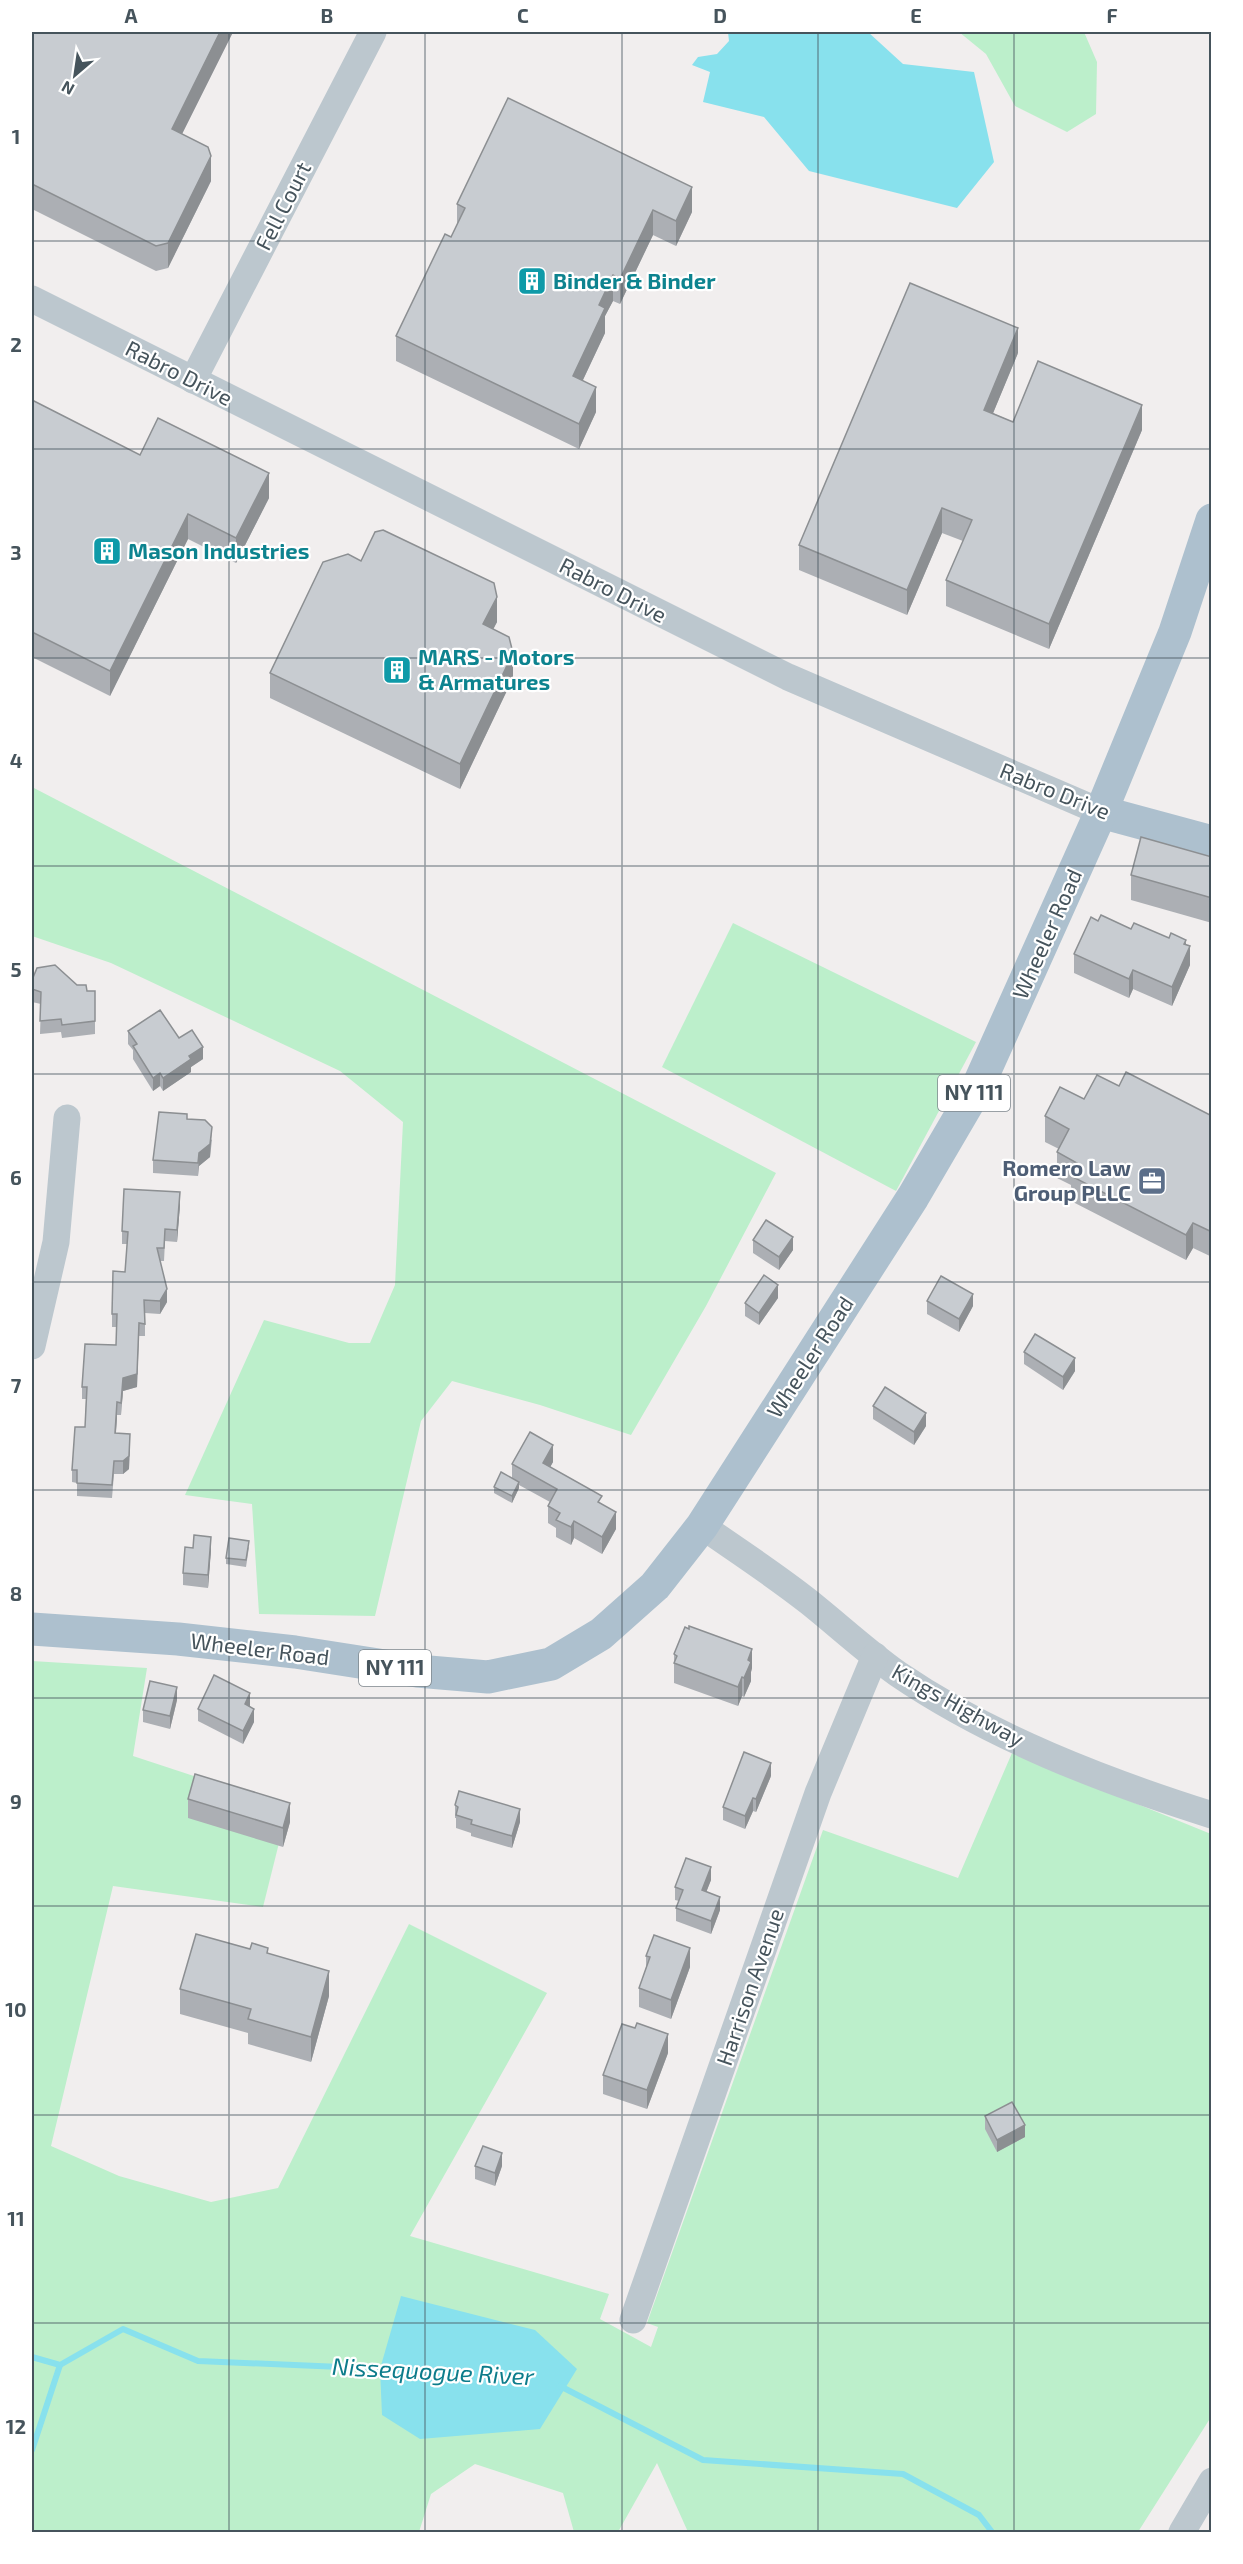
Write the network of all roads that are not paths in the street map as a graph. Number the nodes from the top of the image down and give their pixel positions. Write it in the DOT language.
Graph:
graph roads {
  1 [pos="373,32"];
  2 [pos="32,299"];
  3 [pos="193,380"];
  4 [pos="1212,520"];
  5 [pos="1101,812"];
  6 [pos="1212,842"];
  7 [pos="67,1118"];
  8 [pos="32,1346"];
  9 [pos="702,1526"];
  10 [pos="32,1629"];
  11 [pos="875,1656"];
  12 [pos="1212,1815"];
  13 [pos="633,2320"];
  14 [pos="1212,2481"];
  15 [pos="1182,2532"];
  1 -- 3 [label="street, Fell Court"];
  2 -- 3 [label="street, Rabro Drive"];
  3 -- 5 [label="street, Rabro Drive"];
  4 -- 5 [label="main road, Wheeler Road / NY 111"];
  5 -- 6 [label="main road, Rabro Drive"];
  5 -- 9 [label="main road, Wheeler Road / NY 111"];
  7 -- 8 [label="street"];
  9 -- 10 [label="main road, Wheeler Road / NY 111"];
  9 -- 11 [label="street, Kings Highway"];
  11 -- 12 [label="street, Kings Highway"];
  11 -- 13 [label="street, Harrison Avenue"];
  14 -- 15 [label="street"];
}
